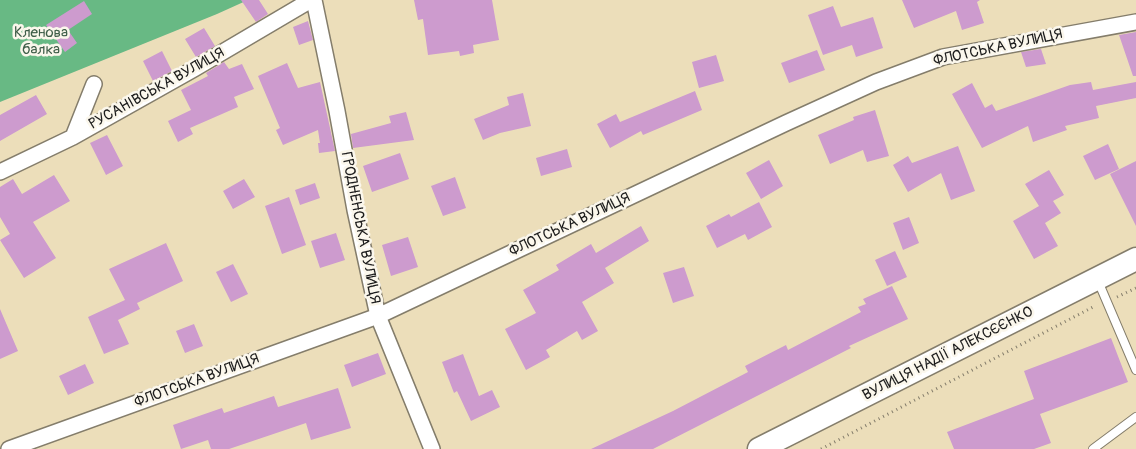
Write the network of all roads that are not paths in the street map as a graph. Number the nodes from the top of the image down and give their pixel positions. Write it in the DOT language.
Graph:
graph roads {
  1 [pos="312,0"];
  2 [pos="1136,22"];
  3 [pos="94,84"];
  4 [pos="74,137"];
  5 [pos="0,172"];
  6 [pos="1136,258"];
  7 [pos="1097,279"];
  8 [pos="378,316"];
  9 [pos="1136,370"];
  10 [pos="1136,417"];
  11 [pos="9,449"];
  12 [pos="432,449"];
  13 [pos="759,449"];
  14 [pos="1093,449"];
  1 -- 4 [label="street, РУСАНІВСЬКА ВУЛИЦЯ"];
  1 -- 8 [label="street, ГРОДНЕНСЬКА ВУЛИЦЯ"];
  2 -- 8 [label="street, ФЛОТСЬКА ВУЛИЦЯ"];
  3 -- 4 [label="street"];
  4 -- 5 [label="street, РУСАНІВСЬКА ВУЛИЦЯ"];
  6 -- 7 [label="street, ВУЛИЦЯ НАДІЇ АЛЕКСЄЄНКО"];
  7 -- 9 [label="lane"];
  7 -- 13 [label="street, ВУЛИЦЯ НАДІЇ АЛЕКСЄЄНКО"];
  8 -- 11 [label="street, ФЛОТСЬКА ВУЛИЦЯ"];
  8 -- 12 [label="street, ГРОДНЕНСЬКА ВУЛИЦЯ"];
  10 -- 14 [label="lane"];
}
